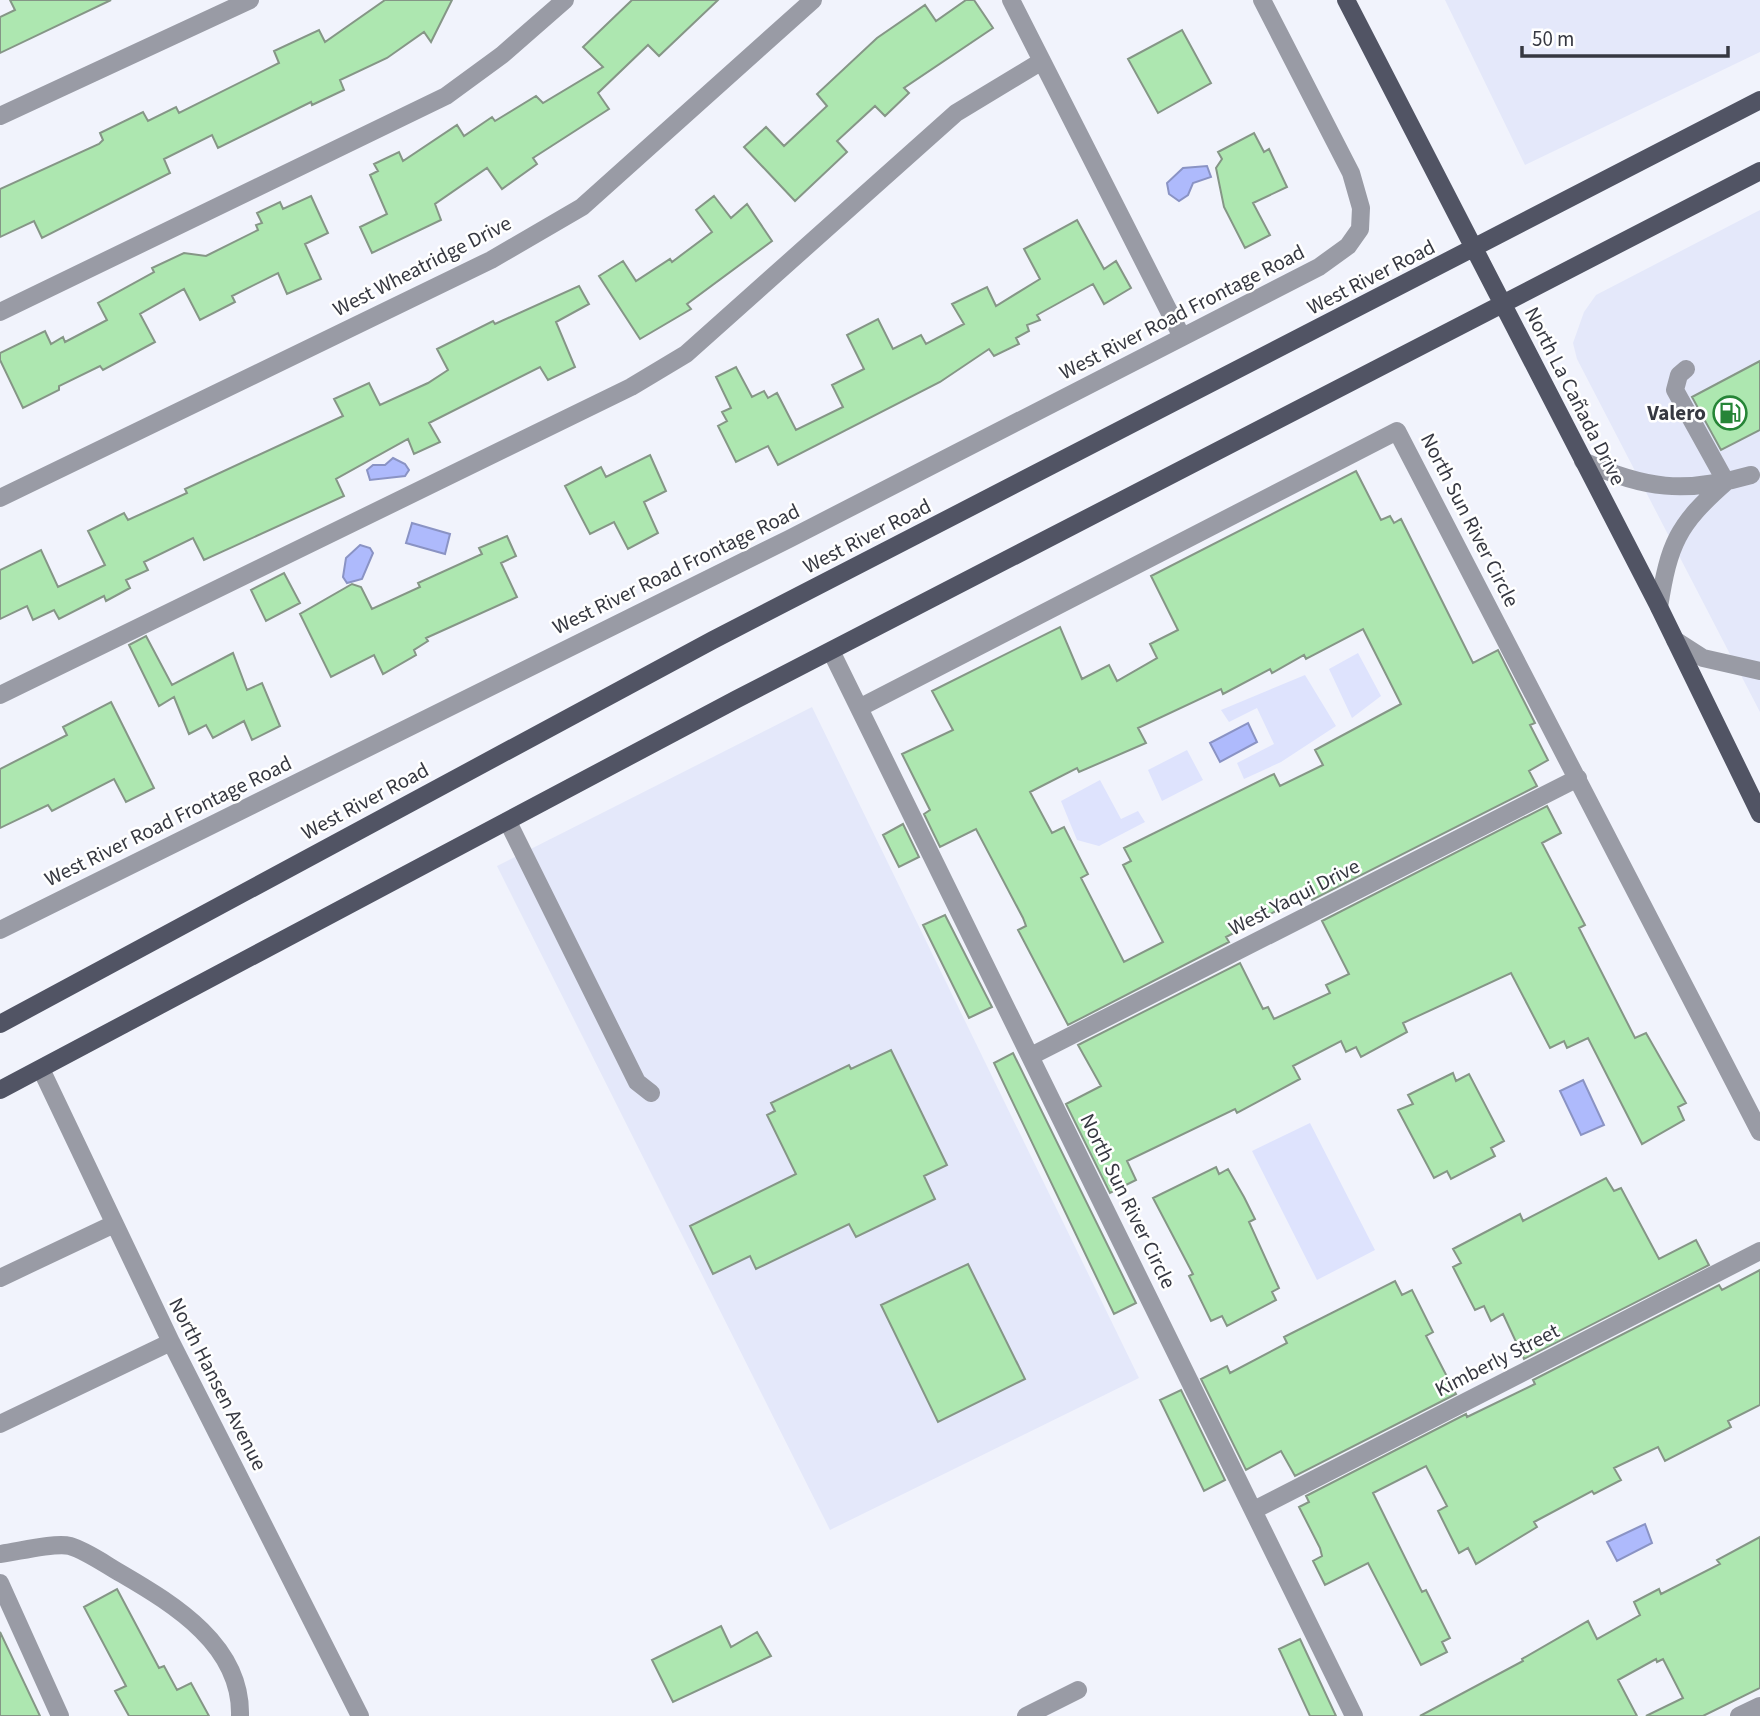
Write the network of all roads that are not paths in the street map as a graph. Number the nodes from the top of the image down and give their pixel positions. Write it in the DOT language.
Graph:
graph roads {
  1 [pos="250,0"];
  2 [pos="565,0"];
  3 [pos="813,0"];
  4 [pos="1011,0"];
  5 [pos="1262,0"];
  6 [pos="1346,0"];
  7 [pos="1042,61"];
  8 [pos="1760,100"];
  9 [pos="0,116"];
  10 [pos="1760,171"];
  11 [pos="1475,249"];
  12 [pos="1502,303"];
  13 [pos="0,312"];
  14 [pos="1182,337"];
  15 [pos="1685,369"];
  16 [pos="1583,461"];
  17 [pos="1751,475"];
  18 [pos="1726,482"];
  19 [pos="0,498"];
  20 [pos="1658,607"];
  21 [pos="1675,640"];
  22 [pos="831,651"];
  23 [pos="1760,671"];
  24 [pos="0,695"];
  25 [pos="859,708"];
  26 [pos="1578,778"];
  27 [pos="1760,789"];
  28 [pos="1759,812"];
  29 [pos="508,822"];
  30 [pos="0,930"];
  31 [pos="0,1024"];
  32 [pos="1031,1056"];
  33 [pos="41,1069"];
  34 [pos="0,1090"];
  35 [pos="651,1093"];
  36 [pos="1760,1132"];
  37 [pos="114,1224"];
  38 [pos="1760,1251"];
  39 [pos="0,1278"];
  40 [pos="171,1342"];
  41 [pos="0,1424"];
  42 [pos="1254,1510"];
  43 [pos="0,1555"];
  44 [pos="0,1583"];
  45 [pos="1078,1690"];
  46 [pos="1760,1706"];
  47 [pos="60,1716"];
  48 [pos="240,1716"];
  49 [pos="360,1716"];
  50 [pos="1026,1716"];
  51 [pos="1354,1716"];
  52 [pos="1740,1716"];
  1 -- 9 [label="street"];
  2 -- 13 [label="street"];
  3 -- 19 [label="street, West Wheatridge Drive"];
  4 -- 7 [label="street"];
  5 -- 14 [label="street, West River Road Frontage Road"];
  6 -- 11 [label="main road, North La Cañada Drive"];
  7 -- 14 [label="street"];
  7 -- 24 [label="street"];
  8 -- 11 [label="main road, West River Road"];
  10 -- 12 [label="main road"];
  11 -- 12 [label="main road, North La Cañada Drive"];
  11 -- 31 [label="main road, West River Road"];
  12 -- 16 [label="main road, North La Cañada Drive"];
  12 -- 22 [label="main road"];
  14 -- 30 [label="street, West River Road Frontage Road"];
  15 -- 18 [label="street"];
  16 -- 18 [label="street"];
  16 -- 20 [label="main road, North La Cañada Drive"];
  17 -- 18 [label="street"];
  18 -- 20 [label="street"];
  20 -- 21 [label="main road, North La Cañada Drive"];
  21 -- 23 [label="street"];
  21 -- 28 [label="main road, North La Cañada Drive"];
  22 -- 25 [label="street, North Sun River Circle"];
  22 -- 29 [label="main road"];
  25 -- 26 [label="street, North Sun River Circle"];
  25 -- 32 [label="street, North Sun River Circle"];
  26 -- 32 [label="street, West Yaqui Drive"];
  26 -- 36 [label="street, North Sun River Circle"];
  27 -- 28 [label="street"];
  29 -- 33 [label="main road"];
  29 -- 35 [label="street"];
  32 -- 42 [label="street, North Sun River Circle"];
  33 -- 34 [label="main road"];
  33 -- 37 [label="street, North Hansen Avenue"];
  37 -- 39 [label="street"];
  37 -- 40 [label="street, North Hansen Avenue"];
  38 -- 42 [label="street, Kimberly Street"];
  40 -- 41 [label="street"];
  40 -- 49 [label="street, North Hansen Avenue"];
  42 -- 51 [label="street, North Sun River Circle"];
  43 -- 48 [label="street"];
  44 -- 47 [label="street"];
  45 -- 50 [label="street"];
  46 -- 52 [label="street"];
}
